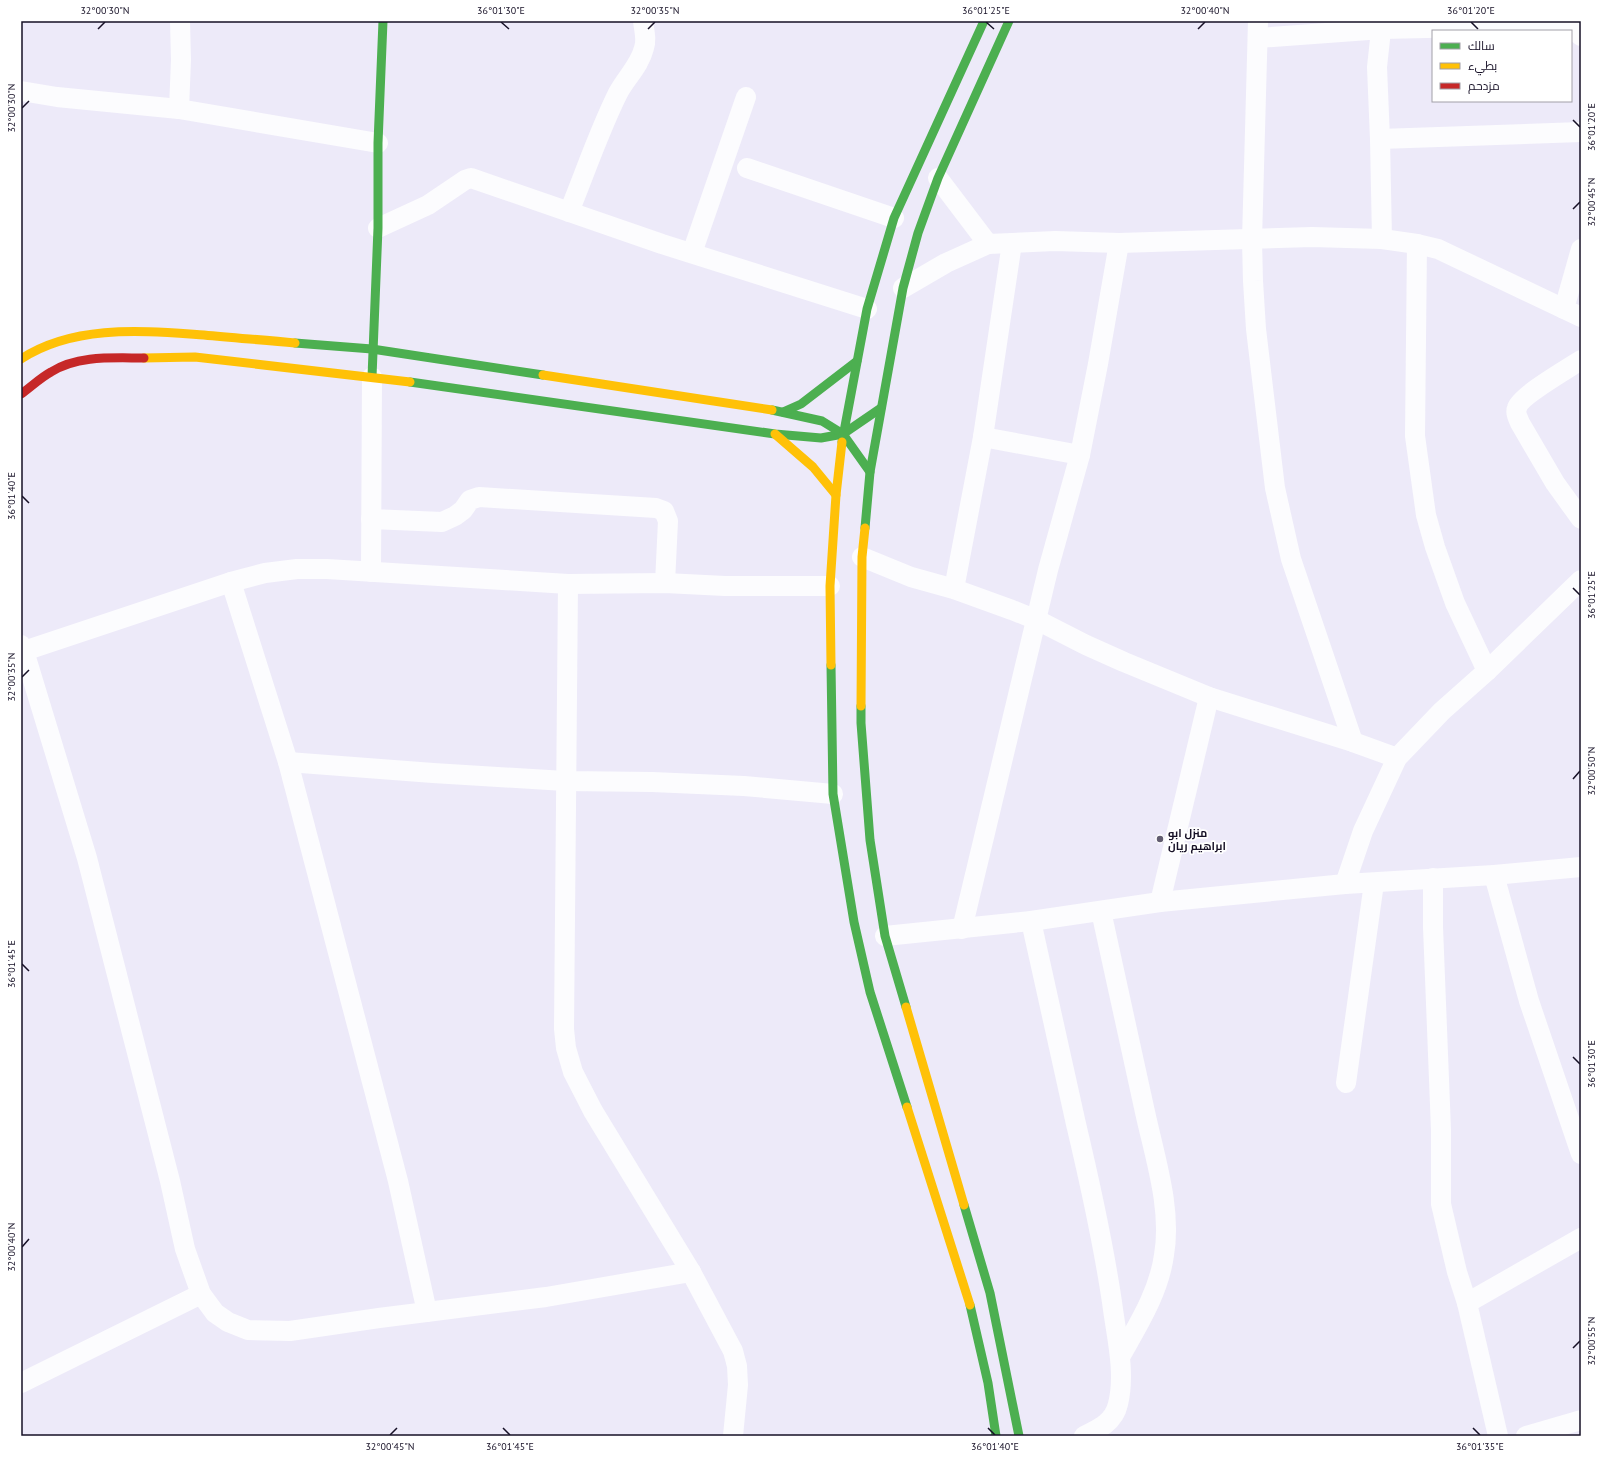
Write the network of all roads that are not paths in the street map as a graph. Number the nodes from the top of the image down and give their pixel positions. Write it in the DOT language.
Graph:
graph roads {
  1 [pos="180,21"];
  2 [pos="383,21"];
  3 [pos="643,21"];
  4 [pos="984,21"];
  5 [pos="1009,21"];
  6 [pos="1382,25"];
  7 [pos="1258,30"];
  8 [pos="1581,36"];
  9 [pos="21,91"];
  10 [pos="746,97"];
  11 [pos="179,110"];
  12 [pos="1581,132"];
  13 [pos="1380,139"];
  14 [pos="378,143"];
  15 [pos="747,168"];
  16 [pos="938,178"];
  17 [pos="569,212"];
  18 [pos="894,218"];
  19 [pos="378,228"];
  20 [pos="1382,239"];
  21 [pos="1252,240"];
  22 [pos="1012,243"];
  23 [pos="1119,243"];
  24 [pos="988,244"];
  25 [pos="1417,244"];
  26 [pos="1581,249"];
  27 [pos="692,253"];
  28 [pos="903,288"];
  29 [pos="867,309"];
  30 [pos="1572,313"];
  31 [pos="372,349"];
  32 [pos="21,359"];
  33 [pos="1581,360"];
  34 [pos="857,362"];
  35 [pos="372,377"];
  36 [pos="21,394"];
  37 [pos="881,408"];
  38 [pos="783,412"];
  39 [pos="776,434"];
  40 [pos="842,434"];
  41 [pos="982,437"];
  42 [pos="1080,455"];
  43 [pos="870,472"];
  44 [pos="836,495"];
  45 [pos="371,519"];
  46 [pos="1581,519"];
  47 [pos="862,557"];
  48 [pos="371,572"];
  49 [pos="1581,580"];
  50 [pos="231,582"];
  51 [pos="665,583"];
  52 [pos="568,584"];
  53 [pos="830,586"];
  54 [pos="954,589"];
  55 [pos="1036,620"];
  56 [pos="23,648"];
  57 [pos="1487,671"];
  58 [pos="1209,697"];
  59 [pos="1353,742"];
  60 [pos="1397,758"];
  61 [pos="288,762"];
  62 [pos="565,781"];
  63 [pos="833,794"];
  64 [pos="1581,867"];
  65 [pos="1494,875"];
  66 [pos="1433,878"];
  67 [pos="1374,883"];
  68 [pos="1345,884"];
  69 [pos="1160,902"];
  70 [pos="1101,911"];
  71 [pos="1031,921"];
  72 [pos="962,929"];
  73 [pos="885,936"];
  74 [pos="1346,1083"];
  75 [pos="1581,1154"];
  76 [pos="1581,1238"];
  77 [pos="691,1272"];
  78 [pos="201,1294"];
  79 [pos="1467,1302"];
  80 [pos="427,1312"];
  81 [pos="1120,1357"];
  82 [pos="21,1383"];
  83 [pos="1581,1420"];
  84 [pos="733,1436"];
  85 [pos="996,1436"];
  86 [pos="1019,1436"];
  87 [pos="1084,1436"];
  88 [pos="1498,1436"];
  89 [pos="1526,1436"];
  1 -- 11 [label="street"];
  2 -- 14 [label="main road"];
  3 -- 17 [label="street"];
  4 -- 18 [label="main road"];
  5 -- 16 [label="main road"];
  6 -- 7 [label="street"];
  6 -- 8 [label="street"];
  6 -- 13 [label="street"];
  7 -- 21 [label="street"];
  9 -- 11 [label="street"];
  10 -- 27 [label="street"];
  11 -- 14 [label="street"];
  12 -- 13 [label="street"];
  13 -- 20 [label="street"];
  14 -- 19 [label="main road"];
  15 -- 18 [label="street"];
  16 -- 24 [label="street"];
  16 -- 28 [label="main road"];
  17 -- 19 [label="street"];
  17 -- 27 [label="street"];
  18 -- 29 [label="main road"];
  19 -- 31 [label="main road"];
  20 -- 21 [label="street"];
  20 -- 25 [label="street"];
  21 -- 23 [label="street"];
  21 -- 59 [label="street"];
  22 -- 23 [label="street"];
  22 -- 24 [label="street"];
  22 -- 41 [label="street"];
  23 -- 42 [label="street"];
  24 -- 28 [label="street"];
  25 -- 30 [label="street"];
  25 -- 57 [label="street"];
  26 -- 30 [label="street"];
  27 -- 29 [label="street"];
  28 -- 37 [label="main road"];
  29 -- 34 [label="main road"];
  31 -- 32 [label="main road"];
  31 -- 35 [label="main road"];
  31 -- 38 [label="main road"];
  33 -- 46 [label="street"];
  34 -- 38 [label="main road"];
  34 -- 40 [label="main road"];
  35 -- 36 [label="main road"];
  35 -- 39 [label="main road"];
  35 -- 45 [label="street"];
  37 -- 40 [label="main road"];
  37 -- 43 [label="main road"];
  38 -- 40 [label="main road"];
  39 -- 40 [label="main road"];
  39 -- 44 [label="main road"];
  40 -- 43 [label="main road"];
  40 -- 44 [label="main road"];
  41 -- 42 [label="street"];
  41 -- 54 [label="street"];
  42 -- 55 [label="street"];
  43 -- 47 [label="main road"];
  44 -- 53 [label="main road"];
  45 -- 48 [label="street"];
  45 -- 51 [label="street"];
  47 -- 54 [label="street"];
  47 -- 73 [label="main road"];
  48 -- 50 [label="street"];
  48 -- 52 [label="street"];
  49 -- 57 [label="street"];
  50 -- 56 [label="street"];
  50 -- 61 [label="street"];
  51 -- 52 [label="street"];
  51 -- 53 [label="street"];
  52 -- 62 [label="street"];
  53 -- 63 [label="main road"];
  54 -- 55 [label="street"];
  55 -- 58 [label="street"];
  55 -- 72 [label="street"];
  56 -- 78 [label="street"];
  57 -- 60 [label="street"];
  58 -- 59 [label="street"];
  58 -- 69 [label="street"];
  59 -- 60 [label="street"];
  60 -- 68 [label="street"];
  61 -- 62 [label="street"];
  61 -- 80 [label="street"];
  62 -- 63 [label="street"];
  62 -- 77 [label="street"];
  63 -- 85 [label="main road"];
  64 -- 65 [label="street"];
  65 -- 66 [label="street"];
  65 -- 75 [label="street"];
  66 -- 67 [label="street"];
  66 -- 79 [label="street"];
  67 -- 68 [label="street"];
  67 -- 74 [label="street"];
  68 -- 69 [label="street"];
  69 -- 70 [label="street"];
  70 -- 71 [label="street"];
  70 -- 81 [label="street"];
  71 -- 72 [label="street"];
  71 -- 81 [label="street"];
  72 -- 73 [label="street"];
  73 -- 86 [label="main road"];
  76 -- 79 [label="street"];
  77 -- 80 [label="street"];
  77 -- 84 [label="street"];
  78 -- 80 [label="street"];
  78 -- 82 [label="street"];
  79 -- 88 [label="street"];
  81 -- 87 [label="street"];
  83 -- 89 [label="street"];
}
